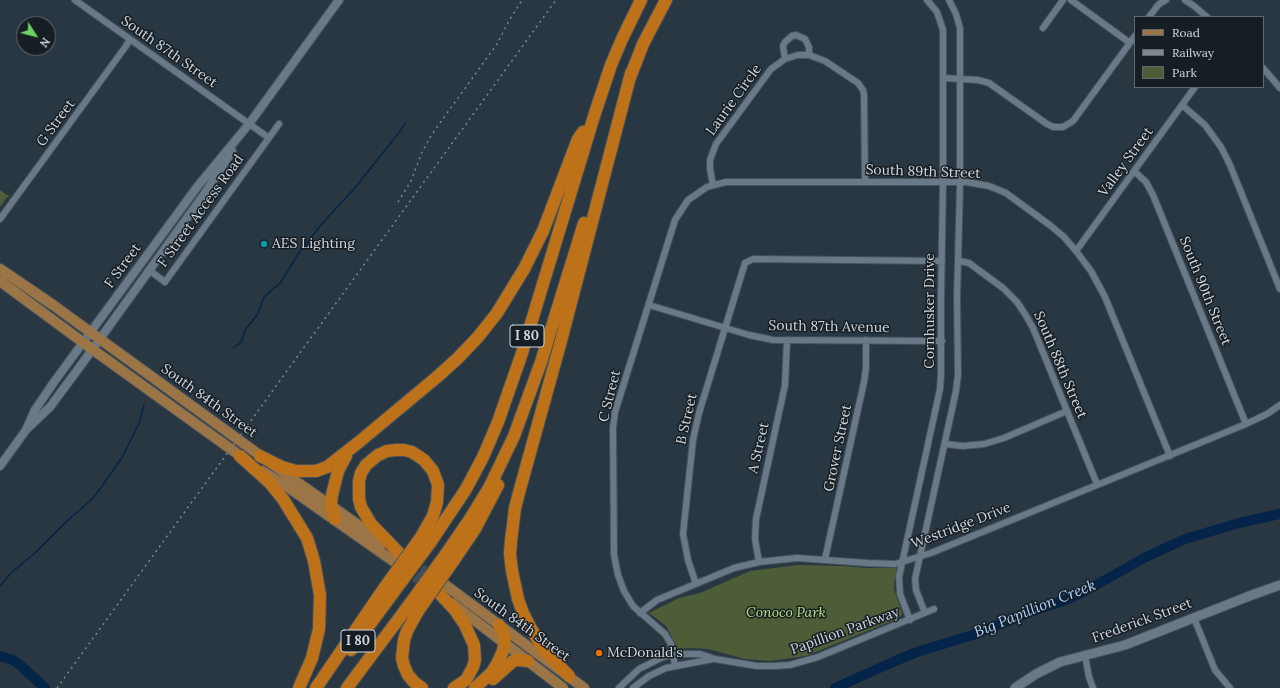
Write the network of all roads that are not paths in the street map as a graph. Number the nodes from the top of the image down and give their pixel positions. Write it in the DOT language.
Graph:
graph roads {
  1 [pos="75,0"];
  2 [pos="339,0"];
  3 [pos="641,0"];
  4 [pos="666,0"];
  5 [pos="927,0"];
  6 [pos="949,0"];
  7 [pos="1063,0"];
  8 [pos="1071,0"];
  9 [pos="1166,0"];
  10 [pos="1187,1"];
  11 [pos="1150,16"];
  12 [pos="1206,16"];
  13 [pos="1043,28"];
  14 [pos="1134,37"];
  15 [pos="130,40"];
  16 [pos="1130,43"];
  17 [pos="809,55"];
  18 [pos="785,59"];
  19 [pos="1264,69"];
  20 [pos="631,73"];
  21 [pos="944,78"];
  22 [pos="960,79"];
  23 [pos="1194,88"];
  24 [pos="1280,88"];
  25 [pos="1182,105"];
  26 [pos="594,116"];
  27 [pos="249,124"];
  28 [pos="279,124"];
  29 [pos="269,138"];
  30 [pos="1134,171"];
  31 [pos="865,182"];
  32 [pos="943,182"];
  33 [pos="959,182"];
  34 [pos="712,185"];
  35 [pos="0,219"];
  36 [pos="1076,251"];
  37 [pos="942,261"];
  38 [pos="959,261"];
  39 [pos="0,269"];
  40 [pos="149,270"];
  41 [pos="0,280"];
  42 [pos="1280,289"];
  43 [pos="649,305"];
  44 [pos="725,328"];
  45 [pos="90,333"];
  46 [pos="99,339"];
  47 [pos="787,340"];
  48 [pos="866,340"];
  49 [pos="942,341"];
  50 [pos="83,342"];
  51 [pos="92,349"];
  52 [pos="1280,405"];
  53 [pos="1067,411"];
  54 [pos="1246,424"];
  55 [pos="26,430"];
  56 [pos="359,442"];
  57 [pos="945,444"];
  58 [pos="240,456"];
  59 [pos="260,456"];
  60 [pos="1170,456"];
  61 [pos="0,466"];
  62 [pos="1097,484"];
  63 [pos="331,505"];
  64 [pos="335,520"];
  65 [pos="425,540"];
  66 [pos="920,556"];
  67 [pos="399,557"];
  68 [pos="825,559"];
  69 [pos="758,562"];
  70 [pos="902,562"];
  71 [pos="696,584"];
  72 [pos="1280,585"];
  73 [pos="389,590"];
  74 [pos="440,590"];
  75 [pos="414,608"];
  76 [pos="934,609"];
  77 [pos="640,613"];
  78 [pos="925,613"];
  79 [pos="1194,618"];
  80 [pos="910,620"];
  81 [pos="499,625"];
  82 [pos="504,643"];
  83 [pos="674,654"];
  84 [pos="1085,656"];
  85 [pos="715,659"];
  86 [pos="528,661"];
  87 [pos="675,666"];
  88 [pos="569,676"];
  89 [pos="299,688"];
  90 [pos="316,688"];
  91 [pos="322,688"];
  92 [pos="347,688"];
  93 [pos="422,688"];
  94 [pos="454,688"];
  95 [pos="475,688"];
  96 [pos="480,688"];
  97 [pos="563,688"];
  98 [pos="584,688"];
  99 [pos="619,688"];
  100 [pos="633,688"];
  101 [pos="1015,688"];
  102 [pos="1093,688"];
  103 [pos="1230,688"];
  1 -- 15 [label="street, South 87th Street"];
  2 -- 27 [label="street, F Street"];
  3 -- 26 [label="highway, I 80"];
  4 -- 20 [label="highway, I 80"];
  5 -- 21 [label="street, Cornhusker Drive"];
  6 -- 22 [label="street, Cornhusker Drive"];
  7 -- 13 [label="street"];
  8 -- 16 [label="street"];
  9 -- 11 [label="street"];
  10 -- 12 [label="street"];
  14 -- 16 [label="street"];
  15 -- 27 [label="street, South 87th Street"];
  15 -- 35 [label="street, G Street"];
  16 -- 22 [label="street"];
  17 -- 18 [label="street, Laurie Circle"];
  17 -- 18 [label="street"];
  17 -- 31 [label="street, Laurie Circle"];
  18 -- 34 [label="street, Laurie Circle"];
  19 -- 24 [label="street"];
  20 -- 75 [label="highway, I 80, bridge"];
  20 -- 88 [label="highway"];
  21 -- 22 [label="street"];
  21 -- 32 [label="street, Cornhusker Drive"];
  22 -- 33 [label="street, Cornhusker Drive"];
  23 -- 25 [label="street, Valley Street"];
  25 -- 30 [label="street, Valley Street"];
  25 -- 42 [label="street"];
  26 -- 56 [label="highway"];
  26 -- 65 [label="highway, I 80"];
  27 -- 29 [label="street"];
  27 -- 40 [label="street, F Street"];
  27 -- 45 [label="street, F Street"];
  28 -- 29 [label="street, F Street Access Road"];
  29 -- 40 [label="street, F Street Access Road"];
  30 -- 36 [label="street, Valley Street"];
  30 -- 54 [label="street, South 90th Street"];
  31 -- 32 [label="street, South 89th Street"];
  31 -- 34 [label="street, South 89th Street"];
  32 -- 33 [label="street, South 89th Street"];
  32 -- 37 [label="street, Cornhusker Drive"];
  33 -- 36 [label="street, South 89th Street"];
  33 -- 38 [label="street, Cornhusker Drive"];
  34 -- 43 [label="street, C Street"];
  36 -- 60 [label="street, South 89th Street"];
  37 -- 44 [label="street, B Street"];
  37 -- 49 [label="street, Cornhusker Drive"];
  38 -- 53 [label="street, South 88th Street"];
  38 -- 57 [label="street, Cornhusker Drive"];
  39 -- 45 [label="main road, South 84th Street"];
  40 -- 46 [label="street, F Street"];
  41 -- 50 [label="main road, South 84th Street"];
  43 -- 44 [label="street, South 87th Avenue"];
  43 -- 77 [label="street, C Street"];
  44 -- 47 [label="street, South 87th Avenue"];
  44 -- 71 [label="street, B Street"];
  45 -- 46 [label="main road, South 84th Street"];
  45 -- 50 [label="street, F Street"];
  46 -- 51 [label="street, F Street"];
  46 -- 59 [label="main road, South 84th Street"];
  47 -- 48 [label="street, South 87th Avenue"];
  47 -- 69 [label="street, A Street"];
  48 -- 49 [label="street, South 87th Avenue"];
  48 -- 68 [label="street, Grover Street"];
  49 -- 70 [label="street, Cornhusker Drive"];
  50 -- 51 [label="main road, South 84th Street"];
  50 -- 55 [label="street, F Street"];
  51 -- 55 [label="street, F Street"];
  51 -- 58 [label="main road, South 84th Street"];
  52 -- 54 [label="street, Westridge Drive"];
  53 -- 57 [label="street"];
  53 -- 62 [label="street, South 88th Street"];
  54 -- 60 [label="street, Westridge Drive"];
  55 -- 61 [label="street, F Street"];
  56 -- 59 [label="highway"];
  56 -- 63 [label="highway"];
  57 -- 66 [label="street, Cornhusker Drive"];
  58 -- 64 [label="main road, South 84th Street"];
  58 -- 89 [label="highway"];
  59 -- 63 [label="main road, South 84th Street"];
  60 -- 62 [label="street, Westridge Drive"];
  62 -- 66 [label="street, Westridge Drive"];
  63 -- 64 [label="highway"];
  63 -- 67 [label="main road, South 84th Street"];
  64 -- 67 [label="main road, South 84th Street"];
  65 -- 67 [label="highway"];
  65 -- 73 [label="highway, I 80, bridge"];
  66 -- 70 [label="street, Westridge Drive"];
  66 -- 78 [label="street, Cornhusker Drive"];
  68 -- 69 [label="street, Westridge Drive"];
  68 -- 70 [label="street, Westridge Drive"];
  69 -- 71 [label="street, Westridge Drive"];
  70 -- 80 [label="street, Cornhusker Drive"];
  71 -- 77 [label="street, Westridge Drive"];
  72 -- 79 [label="main road, Frederick Street"];
  73 -- 90 [label="highway"];
  73 -- 91 [label="highway, I 80"];
  74 -- 81 [label="main road, South 84th Street"];
  74 -- 82 [label="main road, South 84th Street"];
  74 -- 94 [label="highway"];
  75 -- 92 [label="highway, I 80"];
  75 -- 93 [label="highway"];
  76 -- 78 [label="street, Papillion Parkway"];
  77 -- 83 [label="street, C Street"];
  78 -- 80 [label="street, Papillion Parkway"];
  79 -- 84 [label="main road, Frederick Street"];
  79 -- 103 [label="street"];
  80 -- 85 [label="street, Papillion Parkway"];
  81 -- 82 [label="highway"];
  81 -- 88 [label="main road, South 84th Street"];
  82 -- 86 [label="main road, South 84th Street"];
  82 -- 95 [label="highway"];
  83 -- 85 [label="street, Papillion Parkway"];
  83 -- 87 [label="street, C Street"];
  83 -- 99 [label="street, Papillion Parkway"];
  84 -- 101 [label="main road, Frederick Street"];
  84 -- 102 [label="street"];
  85 -- 87 [label="street, Papillion Parkway"];
  86 -- 96 [label="highway"];
  86 -- 97 [label="main road, South 84th Street"];
  87 -- 100 [label="street, Papillion Parkway"];
  88 -- 98 [label="main road, South 84th Street"];
}
